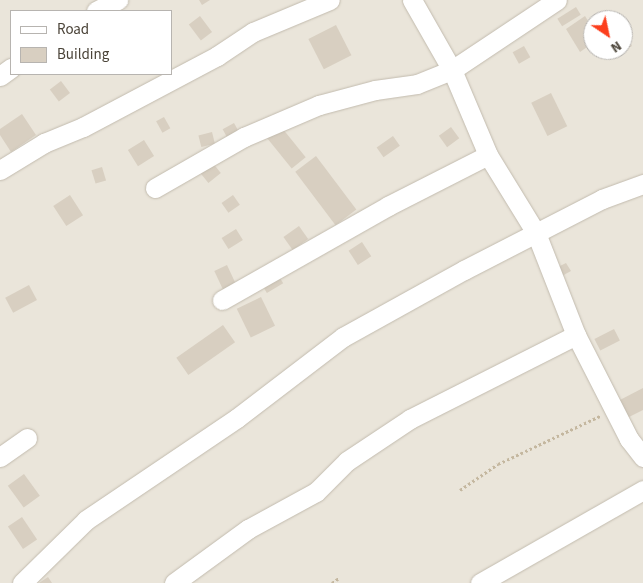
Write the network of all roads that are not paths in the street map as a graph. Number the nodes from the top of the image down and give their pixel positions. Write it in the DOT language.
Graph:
graph roads {
  1 [pos="118,0"];
  2 [pos="330,0"];
  3 [pos="412,0"];
  4 [pos="557,0"];
  5 [pos="98,10"];
  6 [pos="452,70"];
  7 [pos="488,155"];
  8 [pos="0,170"];
  9 [pos="643,184"];
  10 [pos="155,188"];
  11 [pos="536,234"];
  12 [pos="222,300"];
  13 [pos="576,335"];
  14 [pos="636,437"];
  15 [pos="27,438"];
  16 [pos="0,457"];
  17 [pos="643,457"];
  18 [pos="643,490"];
  19 [pos="22,583"];
  20 [pos="174,583"];
  21 [pos="480,583"];
  1 -- 5 [label="street"];
  2 -- 8 [label="street"];
  3 -- 6 [label="street"];
  4 -- 6 [label="street"];
  6 -- 7 [label="street"];
  6 -- 10 [label="street"];
  7 -- 11 [label="street"];
  7 -- 12 [label="street"];
  9 -- 11 [label="street"];
  11 -- 13 [label="street"];
  11 -- 19 [label="street"];
  13 -- 14 [label="street"];
  13 -- 20 [label="street"];
  14 -- 17 [label="street"];
  15 -- 16 [label="street"];
  18 -- 21 [label="street"];
}
